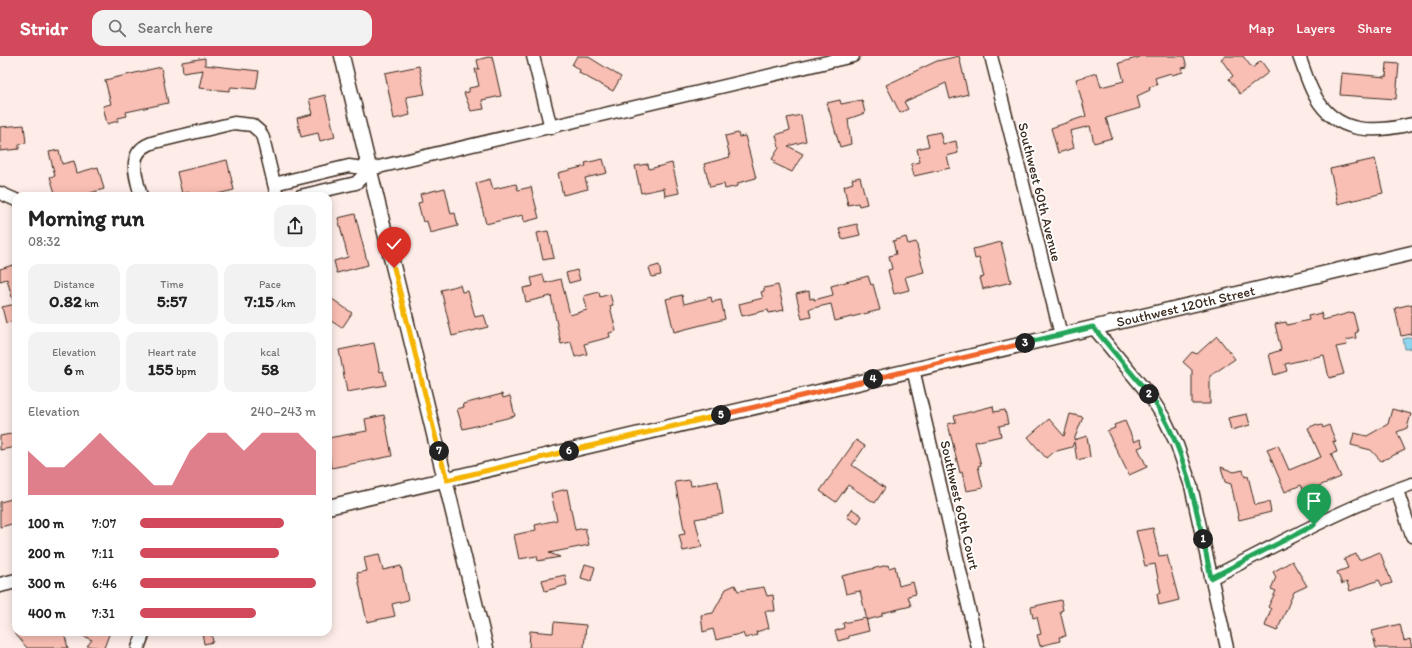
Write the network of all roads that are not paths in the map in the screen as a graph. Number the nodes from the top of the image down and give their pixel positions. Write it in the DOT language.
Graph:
graph roads {
  1 [pos="342,56"];
  2 [pos="533,56"];
  3 [pos="854,56"];
  4 [pos="991,56"];
  5 [pos="1299,56"];
  6 [pos="1412,124"];
  7 [pos="551,128"];
  8 [pos="370,169"];
  9 [pos="274,184"];
  10 [pos="140,192"];
  11 [pos="276,192"];
  12 [pos="317,192"];
  13 [pos="0,193"];
  14 [pos="12,198"];
  15 [pos="1412,253"];
  16 [pos="1093,327"];
  17 [pos="1061,335"];
  18 [pos="913,369"];
  19 [pos="447,480"];
  20 [pos="1412,484"];
  21 [pos="1397,490"];
  22 [pos="332,506"];
  23 [pos="1412,536"];
  24 [pos="1211,578"];
  25 [pos="12,582"];
  26 [pos="0,585"];
  27 [pos="142,636"];
  28 [pos="138,648"];
  29 [pos="486,648"];
  30 [pos="978,648"];
  31 [pos="1227,648"];
  1 -- 8 [label="street"];
  2 -- 7 [label="street"];
  3 -- 7 [label="street"];
  4 -- 17 [label="street, Southwest 60th Avenue"];
  5 -- 6 [label="street"];
  7 -- 8 [label="street"];
  8 -- 9 [label="street"];
  8 -- 12 [label="street"];
  8 -- 19 [label="street"];
  9 -- 10 [label="street"];
  9 -- 11 [label="street"];
  13 -- 14 [label="street"];
  15 -- 16 [label="street, Southwest 120th Street"];
  16 -- 17 [label="street, Southwest 120th Street"];
  16 -- 24 [label="street"];
  17 -- 18 [label="street, Southwest 120th Street"];
  18 -- 19 [label="street, Southwest 120th Street"];
  18 -- 30 [label="street, Southwest 60th Court"];
  19 -- 22 [label="street, Southwest 120th Street"];
  19 -- 29 [label="street"];
  20 -- 21 [label="street"];
  21 -- 23 [label="street"];
  21 -- 24 [label="street"];
  24 -- 31 [label="street"];
  25 -- 26 [label="street"];
  27 -- 28 [label="street"];
}
